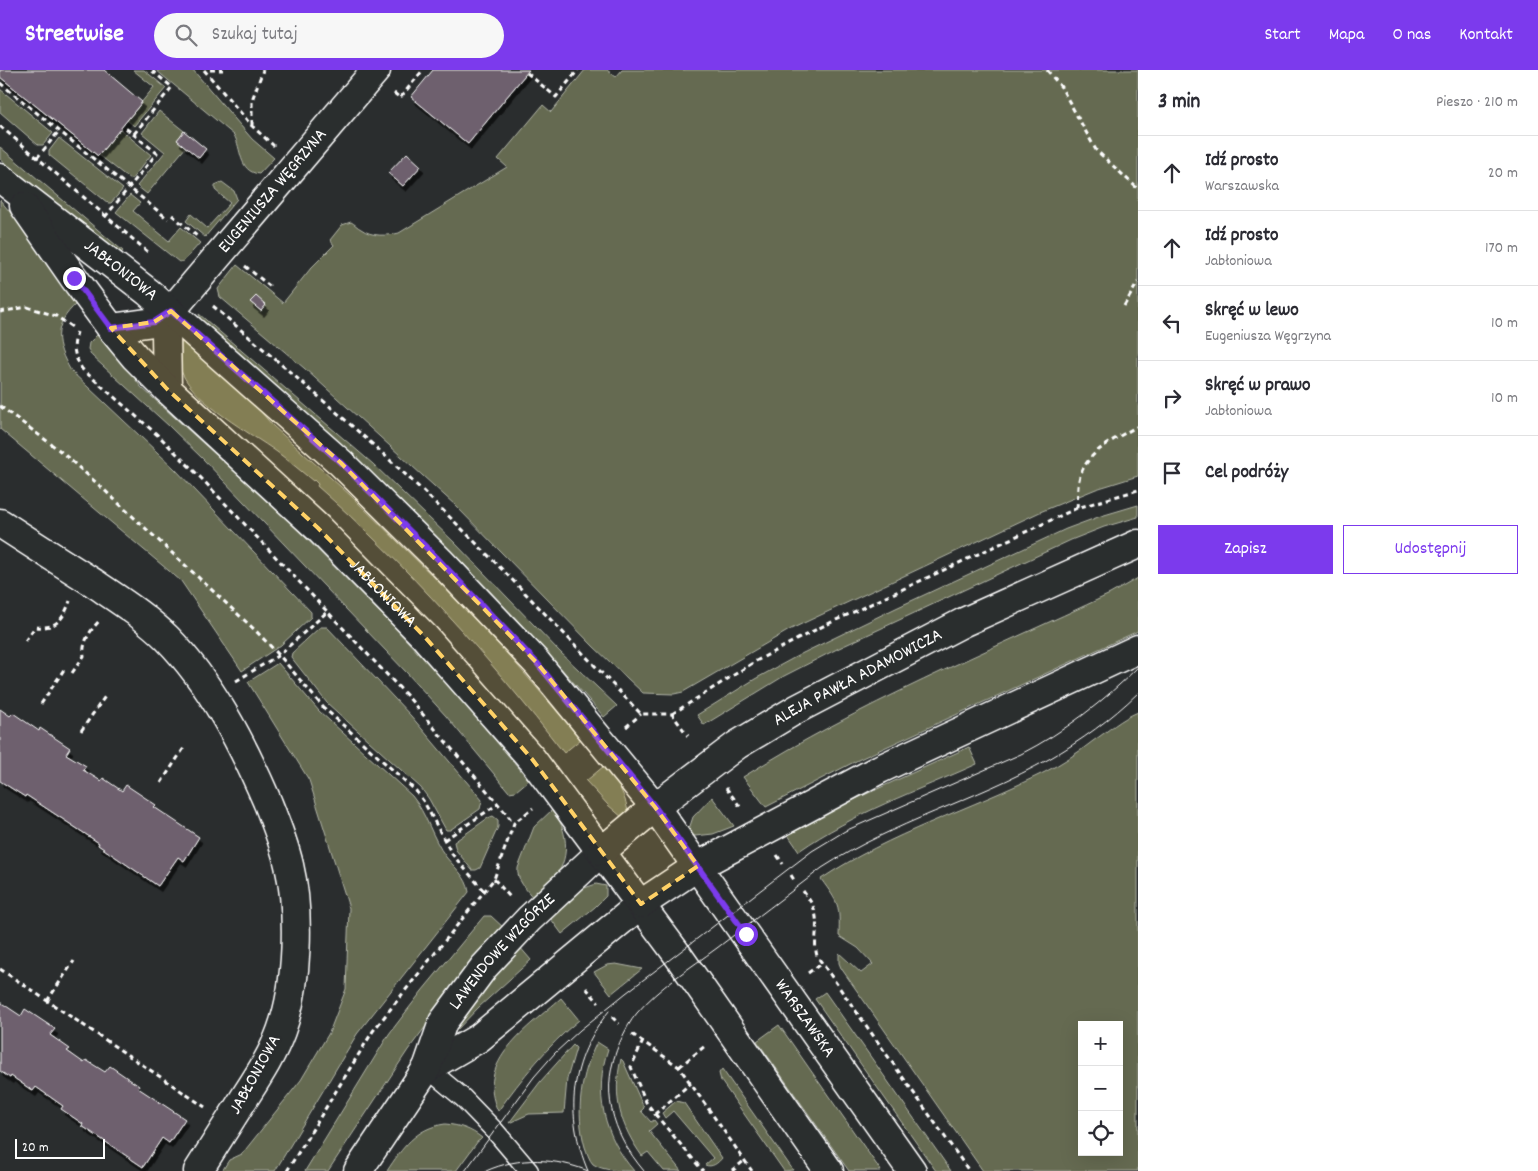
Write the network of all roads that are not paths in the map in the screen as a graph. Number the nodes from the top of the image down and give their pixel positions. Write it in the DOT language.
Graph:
graph roads {
  1 [pos="382,79"];
  2 [pos="5,182"];
  3 [pos="171,311"];
  4 [pos="111,328"];
  5 [pos="167,389"];
  6 [pos="0,522"];
  7 [pos="1138,544"];
  8 [pos="1138,649"];
  9 [pos="655,807"];
  10 [pos="602,851"];
  11 [pos="698,866"];
  12 [pos="641,904"];
  13 [pos="426,1068"];
  14 [pos="198,1171"];
  15 [pos="358,1171"];
  16 [pos="529,1171"];
  17 [pos="829,1171"];
  18 [pos="912,1171"];
  1 -- 3 [label="main road, EUGENIUSZA WĘGRZYNA"];
  2 -- 3 [label="main road, JABŁONIOWA"];
  2 -- 4 [label="main road, JABŁONIOWA"];
  3 -- 4 [label="main road, EUGENIUSZA WĘGRZYNA"];
  3 -- 5 [label="main road, EUGENIUSZA WĘGRZYNA"];
  3 -- 9 [label="main road, JABŁONIOWA"];
  4 -- 5 [label="main road, JABŁONIOWA"];
  5 -- 10 [label="main road, JABŁONIOWA"];
  6 -- 14 [label="main road, JABŁONIOWA"];
  7 -- 9 [label="main road, ALEJA PAWŁA ADAMOWICZA"];
  8 -- 11 [label="main road"];
  9 -- 10 [label="main road, ALEJA PAWŁA ADAMOWICZA"];
  9 -- 11 [label="main road, JABŁONIOWA"];
  10 -- 12 [label="main road, JABŁONIOWA"];
  10 -- 13 [label="main road, LAWENDOWE WZGÓRZE"];
  11 -- 12 [label="main road"];
  11 -- 18 [label="main road, WARSZAWSKA"];
  12 -- 13 [label="main road, LAWENDOWE WZGÓRZE"];
  12 -- 17 [label="main road"];
  13 -- 15 [label="main road, LAWENDOWE WZGÓRZE"];
  13 -- 16 [label="lane"];
}
